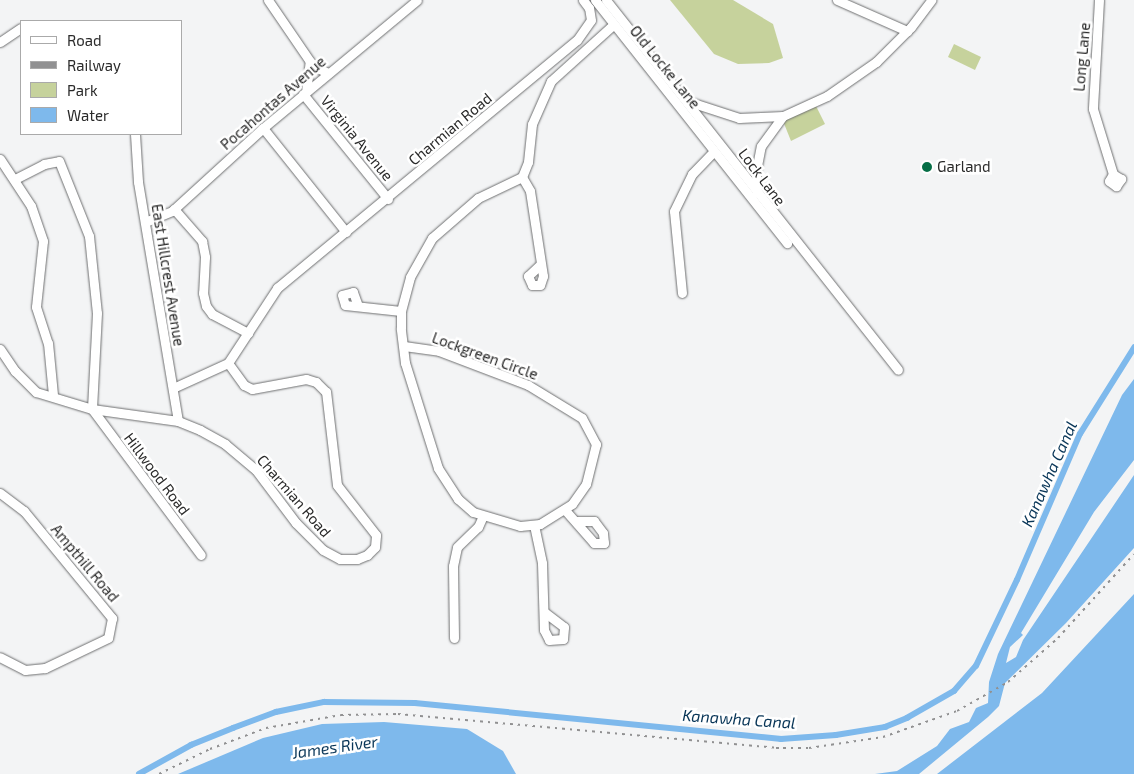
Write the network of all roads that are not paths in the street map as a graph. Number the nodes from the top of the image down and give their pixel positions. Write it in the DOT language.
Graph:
graph roads {
  1 [pos="268,0"];
  2 [pos="417,0"];
  3 [pos="583,0"];
  4 [pos="595,0"];
  5 [pos="606,0"];
  6 [pos="837,0"];
  7 [pos="931,0"];
  8 [pos="1100,0"];
  9 [pos="613,25"];
  10 [pos="20,29"];
  11 [pos="907,31"];
  12 [pos="0,42"];
  13 [pos="310,61"];
  14 [pos="328,73"];
  15 [pos="670,87"];
  16 [pos="304,93"];
  17 [pos="687,101"];
  18 [pos="783,116"];
  19 [pos="263,128"];
  20 [pos="135,135"];
  21 [pos="713,152"];
  22 [pos="0,159"];
  23 [pos="1112,174"];
  24 [pos="522,177"];
  25 [pos="15,179"];
  26 [pos="757,194"];
  27 [pos="388,199"];
  28 [pos="174,209"];
  29 [pos="145,222"];
  30 [pos="346,232"];
  31 [pos="787,243"];
  32 [pos="540,264"];
  33 [pos="682,293"];
  34 [pos="358,306"];
  35 [pos="401,311"];
  36 [pos="248,333"];
  37 [pos="404,346"];
  38 [pos="0,349"];
  39 [pos="228,363"];
  40 [pos="898,370"];
  41 [pos="173,388"];
  42 [pos="53,394"];
  43 [pos="92,409"];
  44 [pos="178,421"];
  45 [pos="0,493"];
  46 [pos="565,510"];
  47 [pos="483,516"];
  48 [pos="576,521"];
  49 [pos="534,525"];
  50 [pos="200,555"];
  51 [pos="544,612"];
  52 [pos="454,638"];
  53 [pos="0,657"];
  1 -- 13 [label="street, Virginia Avenue"];
  2 -- 14 [label="street, Pocahontas Avenue"];
  3 -- 27 [label="street, Charmian Road"];
  4 -- 9 [label="street, Old Locke Lane"];
  5 -- 15 [label="street, Lock Lane"];
  6 -- 11 [label="street"];
  7 -- 11 [label="street"];
  8 -- 23 [label="street, Long Lane"];
  9 -- 15 [label="street, Old Locke Lane"];
  9 -- 24 [label="street"];
  10 -- 12 [label="street"];
  11 -- 18 [label="street"];
  13 -- 14 [label="street, Virginia Avenue"];
  13 -- 16 [label="street, Virginia Avenue"];
  14 -- 16 [label="street, Pocahontas Avenue"];
  15 -- 17 [label="street, Lock Lane"];
  15 -- 21 [label="street, Old Locke Lane"];
  16 -- 19 [label="street, Pocahontas Avenue"];
  16 -- 27 [label="street, Virginia Avenue"];
  17 -- 18 [label="street"];
  17 -- 26 [label="street, Lock Lane"];
  18 -- 26 [label="street"];
  19 -- 28 [label="street, Pocahontas Avenue"];
  19 -- 30 [label="street"];
  20 -- 29 [label="street, East Hillcrest Avenue"];
  21 -- 31 [label="street, Old Locke Lane"];
  21 -- 33 [label="street"];
  22 -- 25 [label="street"];
  24 -- 32 [label="street"];
  24 -- 35 [label="street, Lockgreen Circle"];
  25 -- 42 [label="street"];
  25 -- 43 [label="street"];
  26 -- 40 [label="street, Lock Lane"];
  27 -- 30 [label="street, Charmian Road"];
  28 -- 29 [label="street, Pocahontas Avenue"];
  28 -- 36 [label="street"];
  29 -- 41 [label="street, East Hillcrest Avenue"];
  30 -- 36 [label="street, Charmian Road"];
  34 -- 35 [label="street"];
  35 -- 37 [label="street, Lockgreen Circle"];
  36 -- 39 [label="street, Charmian Road"];
  37 -- 46 [label="street, Lockgreen Circle"];
  37 -- 47 [label="street, Lockgreen Circle"];
  38 -- 42 [label="street, Charmian Road"];
  39 -- 41 [label="street"];
  39 -- 44 [label="street, Charmian Road"];
  41 -- 44 [label="street, East Hillcrest Avenue"];
  42 -- 43 [label="street, Charmian Road"];
  43 -- 44 [label="street, Charmian Road"];
  43 -- 50 [label="street, Hillwood Road"];
  45 -- 53 [label="street, Ampthill Road"];
  46 -- 48 [label="street"];
  46 -- 49 [label="street, Lockgreen Circle"];
  47 -- 49 [label="street, Lockgreen Circle"];
  47 -- 52 [label="street"];
  49 -- 51 [label="street"];
}
